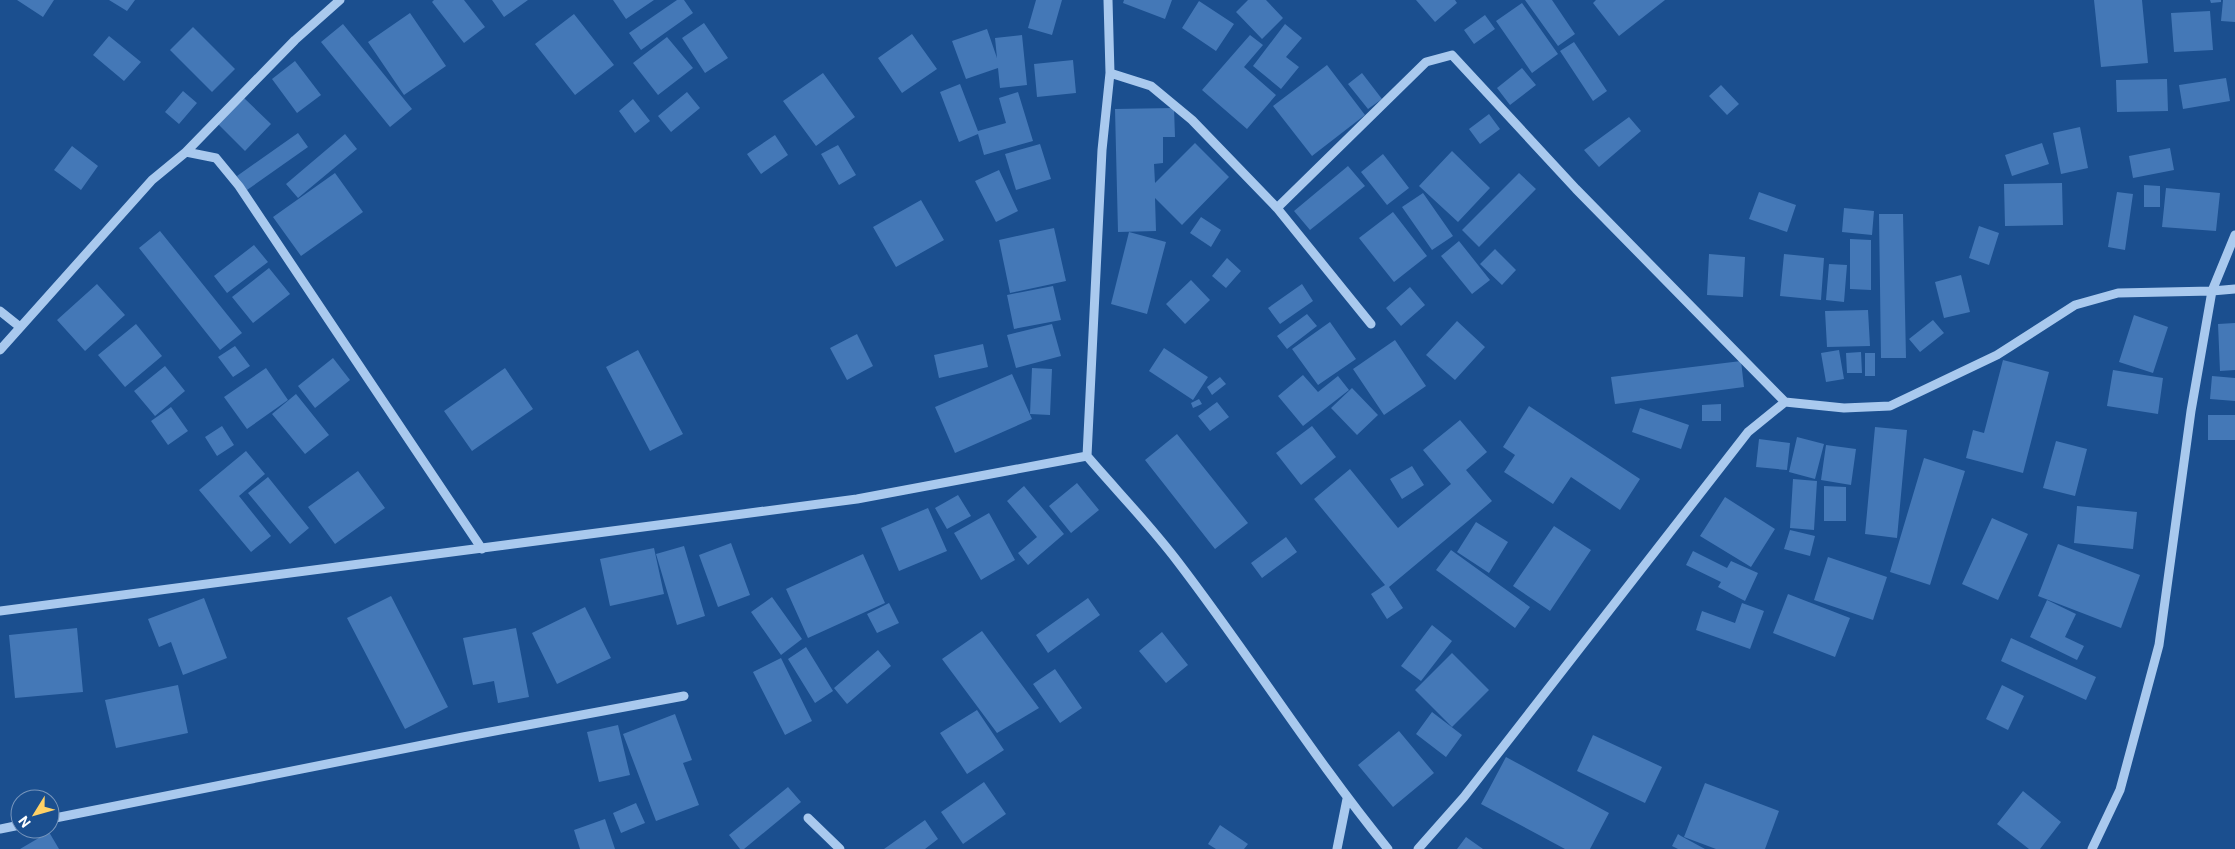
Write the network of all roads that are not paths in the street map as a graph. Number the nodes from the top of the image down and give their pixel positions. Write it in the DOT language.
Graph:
graph roads {
  1 [pos="340,0"];
  2 [pos="1108,0"];
  3 [pos="1110,73"];
  4 [pos="186,152"];
  5 [pos="1276,208"];
  6 [pos="2235,235"];
  7 [pos="2235,289"];
  8 [pos="2212,291"];
  9 [pos="0,312"];
  10 [pos="1372,324"];
  11 [pos="20,327"];
  12 [pos="0,350"];
  13 [pos="1785,402"];
  14 [pos="1087,456"];
  15 [pos="482,549"];
  16 [pos="0,611"];
  17 [pos="684,696"];
  18 [pos="1347,799"];
  19 [pos="60,818"];
  20 [pos="808,818"];
  21 [pos="840,849"];
  22 [pos="1337,849"];
  23 [pos="1388,849"];
  24 [pos="1418,849"];
  25 [pos="2092,849"];
  1 -- 4 [label="street"];
  2 -- 3 [label="street"];
  3 -- 5 [label="street"];
  3 -- 14 [label="street"];
  4 -- 11 [label="street"];
  4 -- 15 [label="street"];
  5 -- 10 [label="street"];
  5 -- 13 [label="street"];
  6 -- 8 [label="street"];
  7 -- 8 [label="street"];
  8 -- 13 [label="street"];
  8 -- 25 [label="street"];
  9 -- 11 [label="street"];
  11 -- 12 [label="street"];
  13 -- 24 [label="street"];
  14 -- 15 [label="street"];
  14 -- 18 [label="street"];
  15 -- 16 [label="street"];
  17 -- 19 [label="street"];
  18 -- 22 [label="street"];
  18 -- 23 [label="street"];
  20 -- 21 [label="street"];
}
